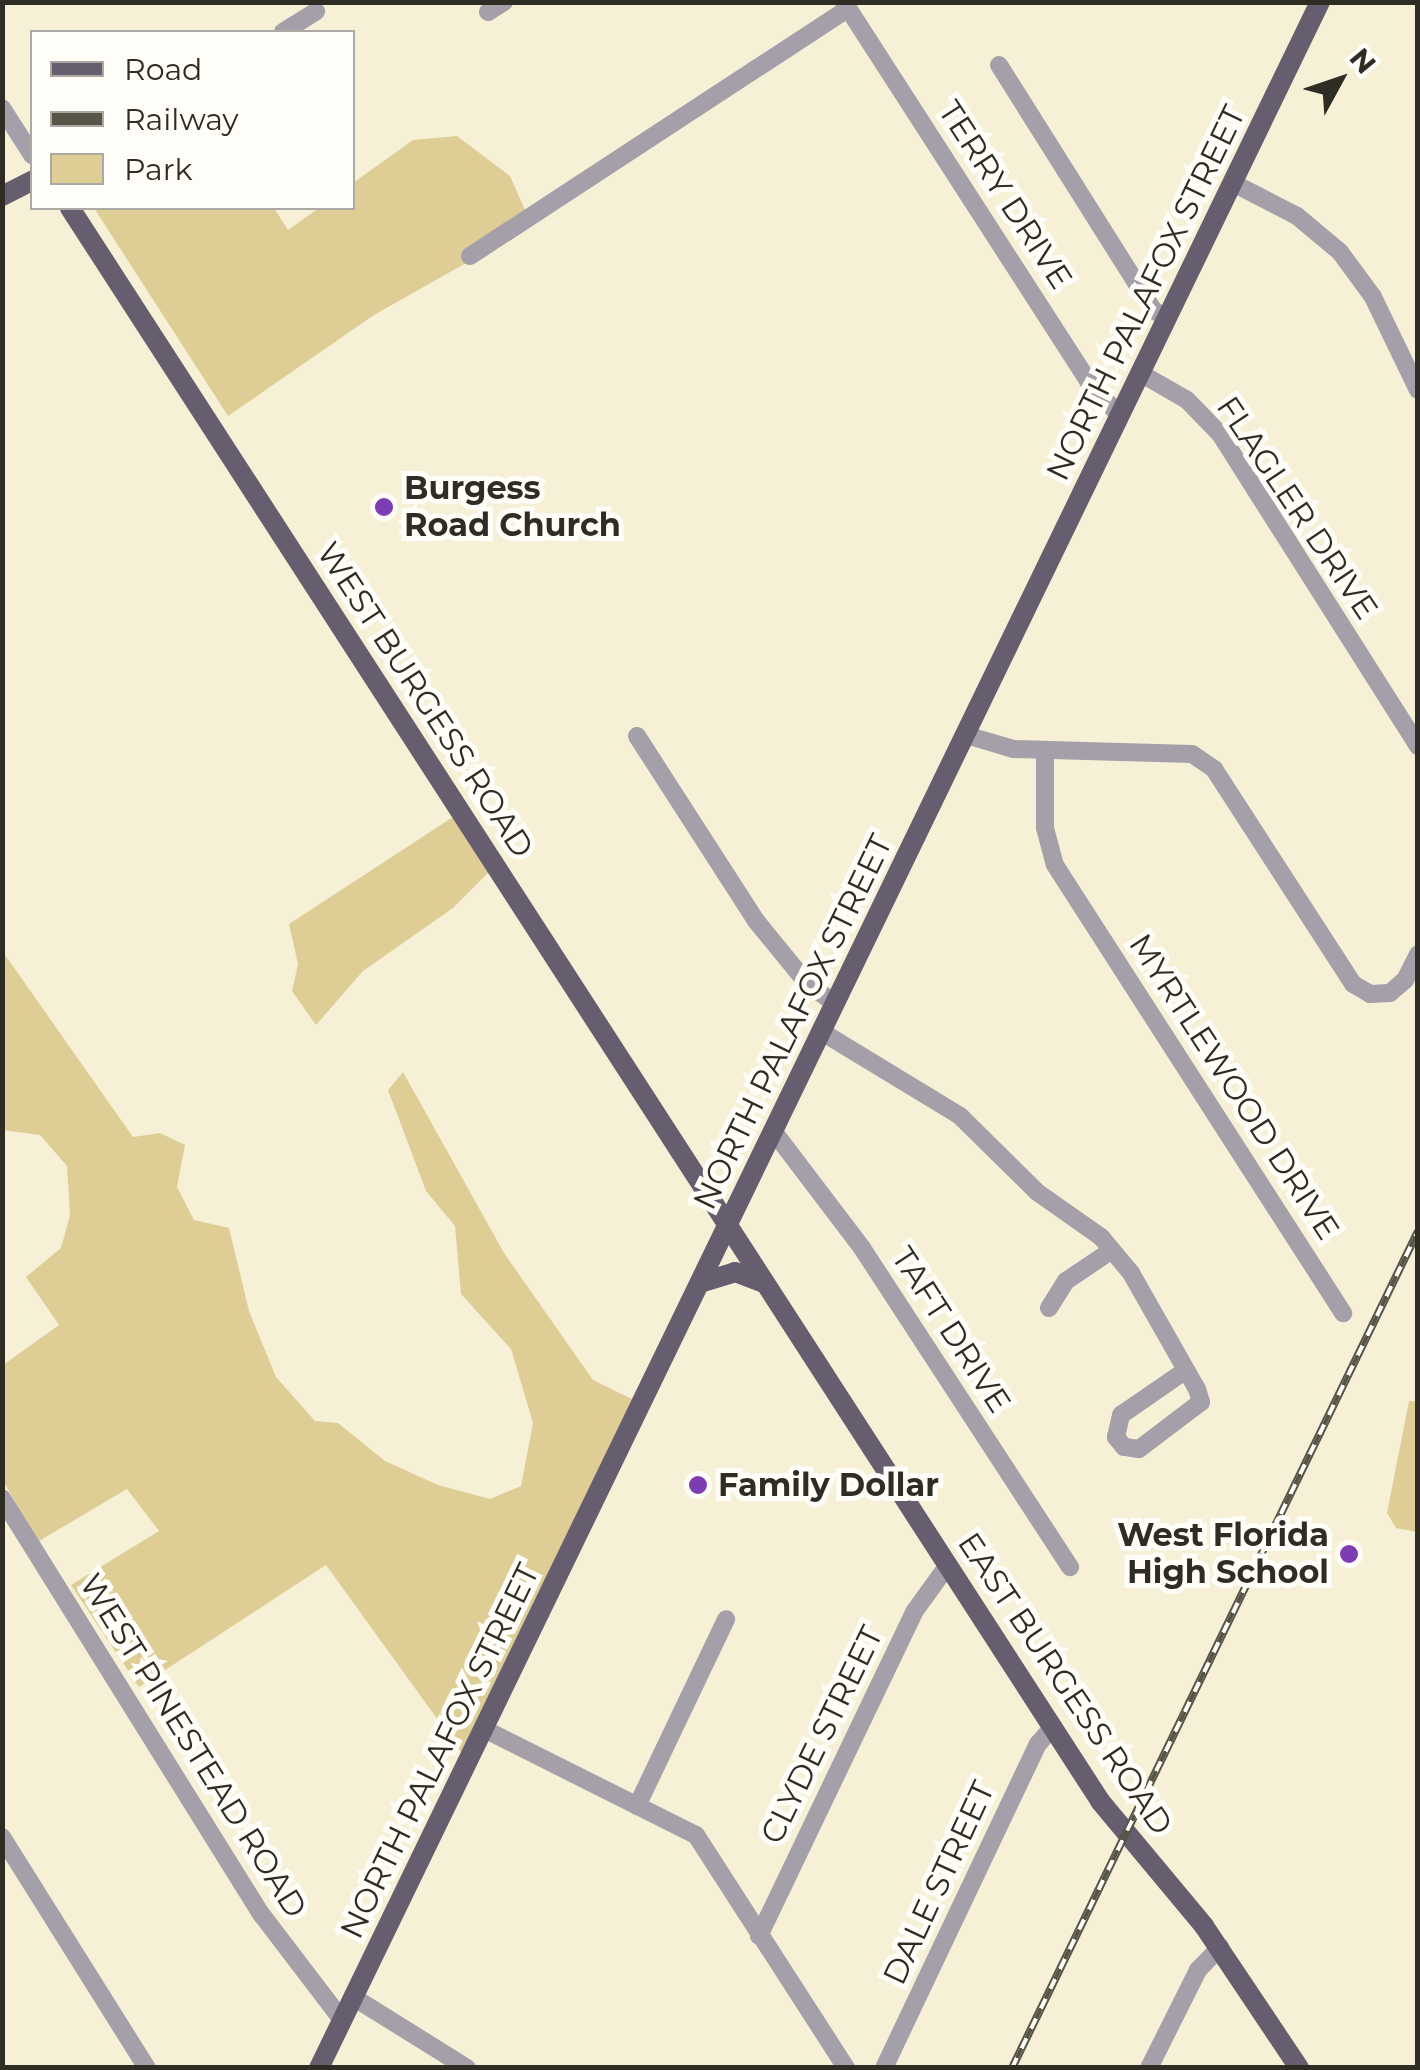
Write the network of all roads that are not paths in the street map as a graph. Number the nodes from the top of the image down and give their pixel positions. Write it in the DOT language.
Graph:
graph roads {
  1 [pos="1320,2"];
  2 [pos="846,6"];
  3 [pos="316,11"];
  4 [pos="286,30"];
  5 [pos="999,65"];
  6 [pos="2,108"];
  7 [pos="30,153"];
  8 [pos="30,182"];
  9 [pos="1233,183"];
  10 [pos="2,196"];
  11 [pos="71,210"];
  12 [pos="470,256"];
  13 [pos="1168,318"];
  14 [pos="1140,373"];
  15 [pos="1418,390"];
  16 [pos="1120,416"];
  17 [pos="966,735"];
  18 [pos="637,736"];
  19 [pos="1418,746"];
  20 [pos="1045,750"];
  21 [pos="1418,954"];
  22 [pos="835,1004"];
  23 [pos="822,1032"];
  24 [pos="774,1132"];
  25 [pos="728,1226"];
  26 [pos="1112,1250"];
  27 [pos="700,1284"];
  28 [pos="765,1284"];
  29 [pos="1049,1308"];
  30 [pos="1343,1313"];
  31 [pos="1186,1370"];
  32 [pos="2,1498"];
  33 [pos="948,1565"];
  34 [pos="1070,1567"];
  35 [pos="726,1619"];
  36 [pos="1053,1727"];
  37 [pos="484,1729"];
  38 [pos="637,1806"];
  39 [pos="2,1838"];
  40 [pos="759,1936"];
  41 [pos="1220,1947"];
  42 [pos="354,1996"];
  43 [pos="342,2020"];
  44 [pos="1155,2065"];
  45 [pos="147,2068"];
  46 [pos="319,2068"];
  47 [pos="467,2068"];
  48 [pos="846,2068"];
  49 [pos="884,2068"];
  50 [pos="1299,2068"];
  1 -- 9 [label="main road, NORTH PALAFOX STREET"];
  2 -- 12 [label="street"];
  2 -- 16 [label="street, TERRY DRIVE"];
  3 -- 4 [label="street"];
  5 -- 13 [label="street"];
  6 -- 7 [label="street"];
  8 -- 10 [label="main road"];
  9 -- 13 [label="main road, NORTH PALAFOX STREET"];
  9 -- 15 [label="street"];
  11 -- 25 [label="main road, WEST BURGESS ROAD"];
  13 -- 14 [label="main road, NORTH PALAFOX STREET"];
  14 -- 16 [label="main road, NORTH PALAFOX STREET"];
  14 -- 19 [label="street, FLAGLER DRIVE"];
  16 -- 17 [label="main road, NORTH PALAFOX STREET"];
  17 -- 20 [label="street"];
  17 -- 22 [label="main road, NORTH PALAFOX STREET"];
  18 -- 22 [label="street"];
  20 -- 21 [label="street"];
  20 -- 30 [label="street, MYRTLEWOOD DRIVE"];
  22 -- 23 [label="main road, NORTH PALAFOX STREET"];
  23 -- 24 [label="main road, NORTH PALAFOX STREET"];
  23 -- 26 [label="street"];
  24 -- 25 [label="main road, NORTH PALAFOX STREET"];
  24 -- 34 [label="street, TAFT DRIVE"];
  25 -- 27 [label="main road, NORTH PALAFOX STREET"];
  25 -- 28 [label="main road, EAST BURGESS ROAD"];
  26 -- 29 [label="street"];
  26 -- 31 [label="street"];
  27 -- 28 [label="main road"];
  27 -- 37 [label="main road, NORTH PALAFOX STREET"];
  28 -- 33 [label="main road, EAST BURGESS ROAD"];
  31 -- 31 [label="street"];
  32 -- 43 [label="street, WEST PINESTEAD ROAD"];
  33 -- 36 [label="main road, EAST BURGESS ROAD"];
  33 -- 40 [label="street, CLYDE STREET"];
  35 -- 38 [label="street"];
  36 -- 41 [label="main road, EAST BURGESS ROAD"];
  36 -- 49 [label="street, DALE STREET"];
  37 -- 38 [label="street"];
  37 -- 42 [label="main road, NORTH PALAFOX STREET"];
  38 -- 40 [label="street"];
  39 -- 45 [label="street"];
  40 -- 48 [label="street"];
  41 -- 44 [label="street"];
  41 -- 50 [label="main road, EAST BURGESS ROAD"];
  42 -- 43 [label="main road, NORTH PALAFOX STREET"];
  42 -- 47 [label="street"];
  43 -- 46 [label="main road, NORTH PALAFOX STREET"];
}
